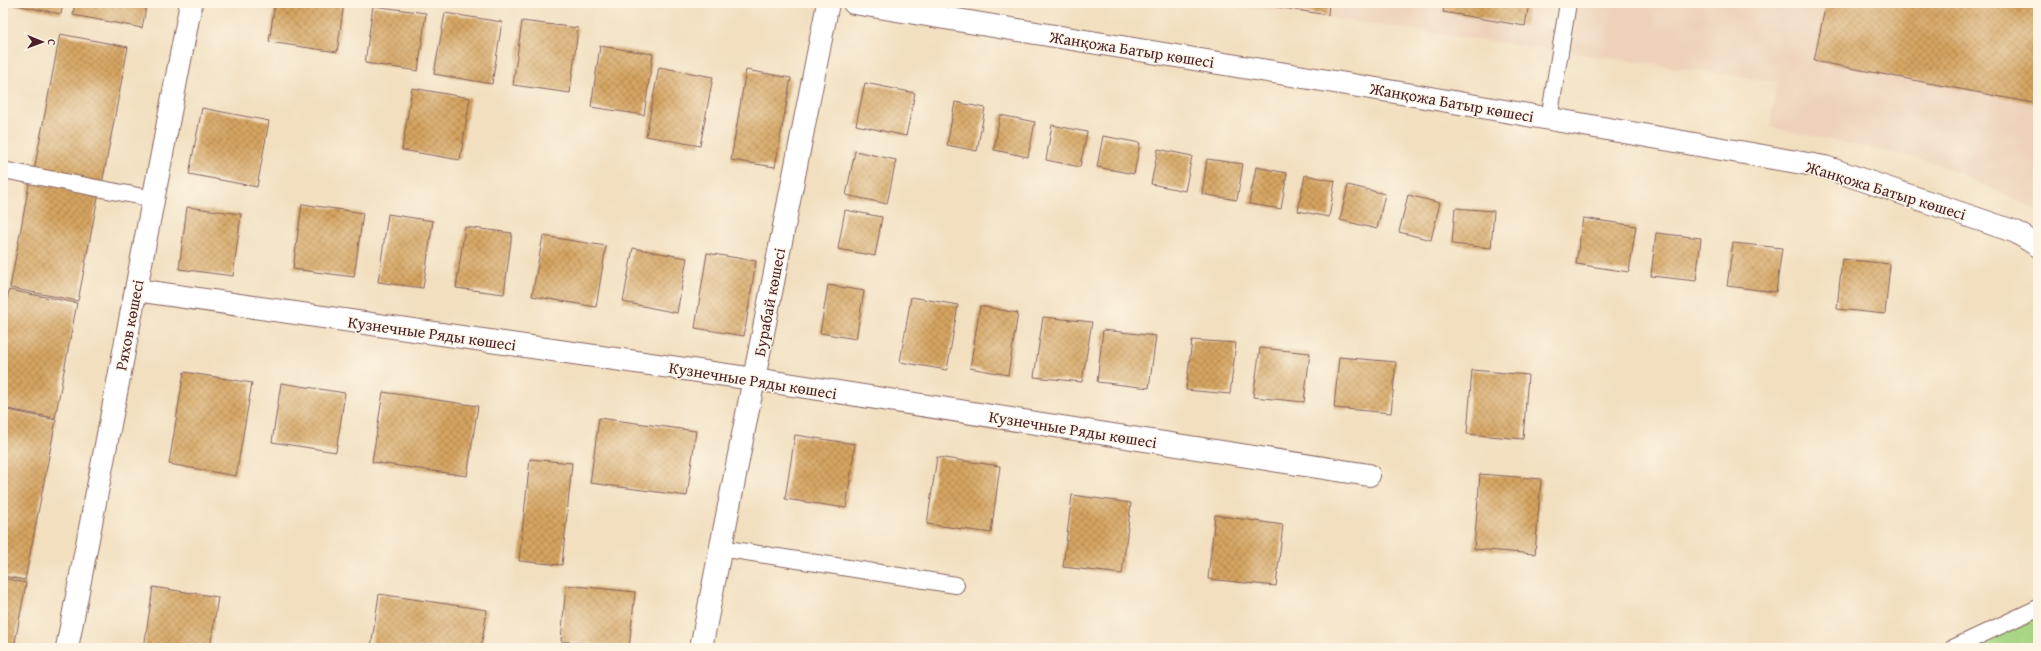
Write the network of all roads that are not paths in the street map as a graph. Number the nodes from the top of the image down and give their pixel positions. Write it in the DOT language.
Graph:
graph roads {
  1 [pos="191,3"];
  2 [pos="828,3"];
  3 [pos="854,3"];
  4 [pos="1568,3"];
  5 [pos="1549,119"];
  6 [pos="3,170"];
  7 [pos="154,199"];
  8 [pos="2038,246"];
  9 [pos="136,290"];
  10 [pos="754,379"];
  11 [pos="1369,475"];
  12 [pos="721,548"];
  13 [pos="956,585"];
  14 [pos="2038,608"];
  15 [pos="67,648"];
  16 [pos="701,648"];
  17 [pos="1953,648"];
  1 -- 7 [label="street, Ряхов көшесі"];
  2 -- 10 [label="street, Бурабай көшесі"];
  3 -- 5 [label="street, Жанқожа Батыр көшесі"];
  4 -- 5 [label="lane"];
  5 -- 8 [label="street, Жанқожа Батыр көшесі"];
  6 -- 7 [label="lane"];
  7 -- 9 [label="street, Ряхов көшесі"];
  9 -- 10 [label="street, Кузнечные Ряды көшесі"];
  9 -- 15 [label="street, Ряхов көшесі"];
  10 -- 11 [label="street, Кузнечные Ряды көшесі"];
  10 -- 12 [label="street, Бурабай көшесі"];
  12 -- 13 [label="lane"];
  12 -- 16 [label="street, Бурабай көшесі"];
  14 -- 17 [label="lane"];
}
